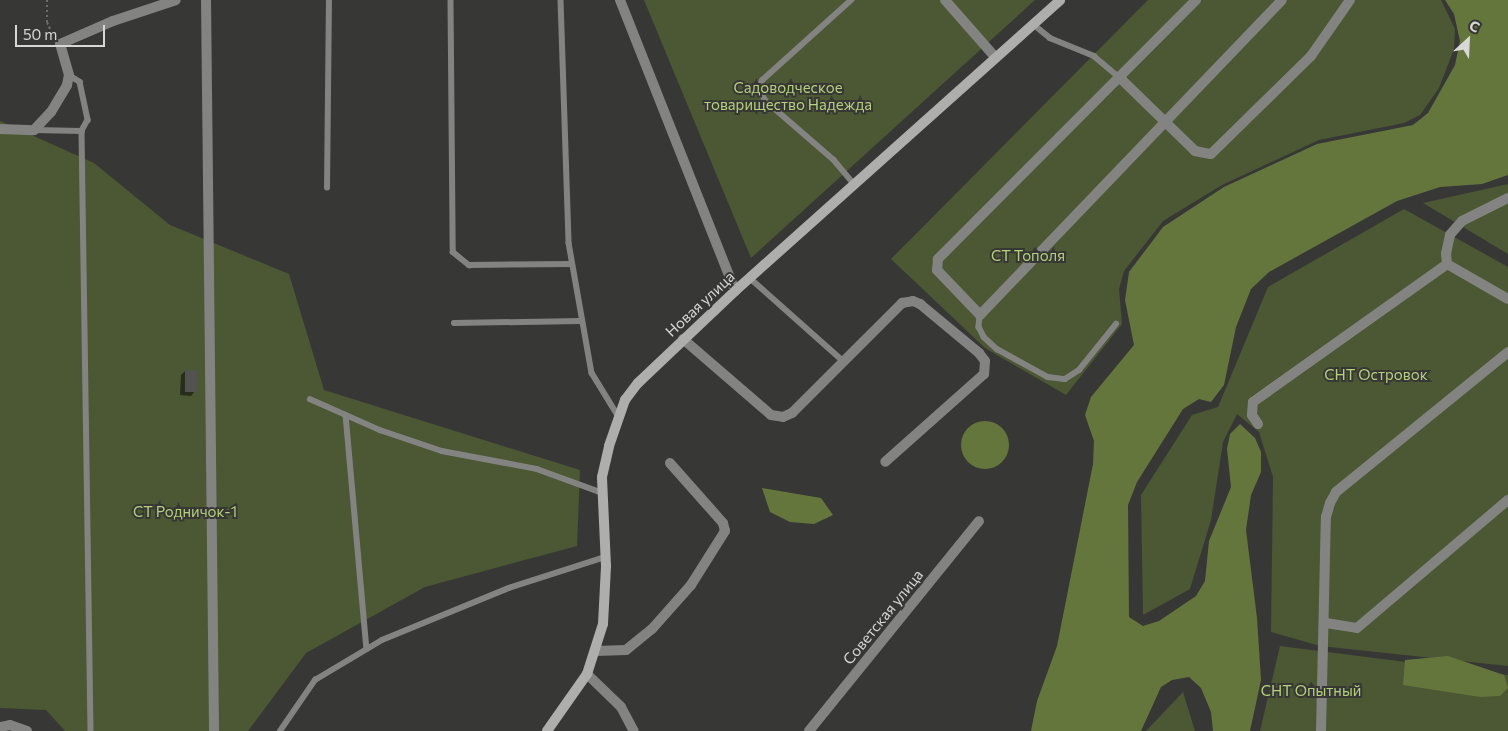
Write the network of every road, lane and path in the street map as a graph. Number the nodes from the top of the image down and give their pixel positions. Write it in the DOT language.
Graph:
graph roads {
  1 [pos="47,0"];
  2 [pos="176,0"];
  3 [pos="206,0"];
  4 [pos="329,0"];
  5 [pos="451,0"];
  6 [pos="561,0"];
  7 [pos="620,0"];
  8 [pos="852,0"];
  9 [pos="945,0"];
  10 [pos="1060,0"];
  11 [pos="1196,0"];
  12 [pos="1282,0"];
  13 [pos="1350,0"];
  14 [pos="1033,24"];
  15 [pos="60,44"];
  16 [pos="996,58"];
  17 [pos="69,75"];
  18 [pos="1119,77"];
  19 [pos="1166,123"];
  20 [pos="0,129"];
  21 [pos="34,130"];
  22 [pos="82,131"];
  23 [pos="855,184"];
  24 [pos="327,188"];
  25 [pos="1508,198"];
  26 [pos="572,264"];
  27 [pos="1447,264"];
  28 [pos="750,278"];
  29 [pos="735,291"];
  30 [pos="1508,299"];
  31 [pos="980,315"];
  32 [pos="581,321"];
  33 [pos="454,322"];
  34 [pos="1116,324"];
  35 [pos="683,339"];
  36 [pos="1508,352"];
  37 [pos="842,360"];
  38 [pos="310,399"];
  39 [pos="346,414"];
  40 [pos="619,417"];
  41 [pos="1258,424"];
  42 [pos="885,462"];
  43 [pos="670,463"];
  44 [pos="603,493"];
  45 [pos="1508,500"];
  46 [pos="980,521"];
  47 [pos="605,557"];
  48 [pos="1326,623"];
  49 [pos="366,649"];
  50 [pos="596,651"];
  51 [pos="587,674"];
  52 [pos="0,727"];
  53 [pos="27,731"];
  54 [pos="91,731"];
  55 [pos="214,731"];
  56 [pos="280,731"];
  57 [pos="547,731"];
  58 [pos="634,731"];
  59 [pos="809,731"];
  60 [pos="1321,731"];
  1 -- 15 [label="path"];
  2 -- 15 [label="street"];
  3 -- 55 [label="street"];
  4 -- 24 [label="lane"];
  5 -- 26 [label="lane"];
  6 -- 26 [label="lane"];
  7 -- 29 [label="street"];
  8 -- 23 [label="lane"];
  9 -- 16 [label="street"];
  10 -- 14 [label="street, Новая улица"];
  11 -- 18 [label="street"];
  12 -- 19 [label="street"];
  13 -- 19 [label="street"];
  14 -- 16 [label="street, Новая улица"];
  14 -- 18 [label="lane"];
  15 -- 17 [label="street"];
  16 -- 23 [label="street, Новая улица"];
  17 -- 21 [label="street"];
  17 -- 22 [label="lane"];
  18 -- 19 [label="street"];
  18 -- 31 [label="street"];
  19 -- 31 [label="street"];
  20 -- 21 [label="street"];
  21 -- 22 [label="lane"];
  22 -- 54 [label="lane"];
  23 -- 28 [label="street, Новая улица"];
  25 -- 27 [label="street"];
  26 -- 32 [label="lane"];
  27 -- 30 [label="street"];
  27 -- 41 [label="street"];
  28 -- 29 [label="street, Новая улица"];
  28 -- 37 [label="lane"];
  29 -- 35 [label="street, Новая улица"];
  31 -- 34 [label="lane"];
  32 -- 33 [label="lane"];
  32 -- 40 [label="lane"];
  35 -- 37 [label="street"];
  35 -- 40 [label="street, Новая улица"];
  36 -- 48 [label="street"];
  37 -- 42 [label="street"];
  38 -- 39 [label="lane"];
  39 -- 44 [label="lane"];
  39 -- 49 [label="lane"];
  40 -- 44 [label="street, Новая улица"];
  43 -- 50 [label="street"];
  44 -- 47 [label="street, Новая улица"];
  45 -- 48 [label="street"];
  46 -- 59 [label="street, Советская улица"];
  47 -- 49 [label="lane"];
  47 -- 50 [label="street, Новая улица"];
  48 -- 60 [label="street"];
  49 -- 56 [label="lane"];
  50 -- 51 [label="street, Новая улица"];
  51 -- 57 [label="street, Новая улица"];
  51 -- 58 [label="street"];
  52 -- 53 [label="street"];
}
